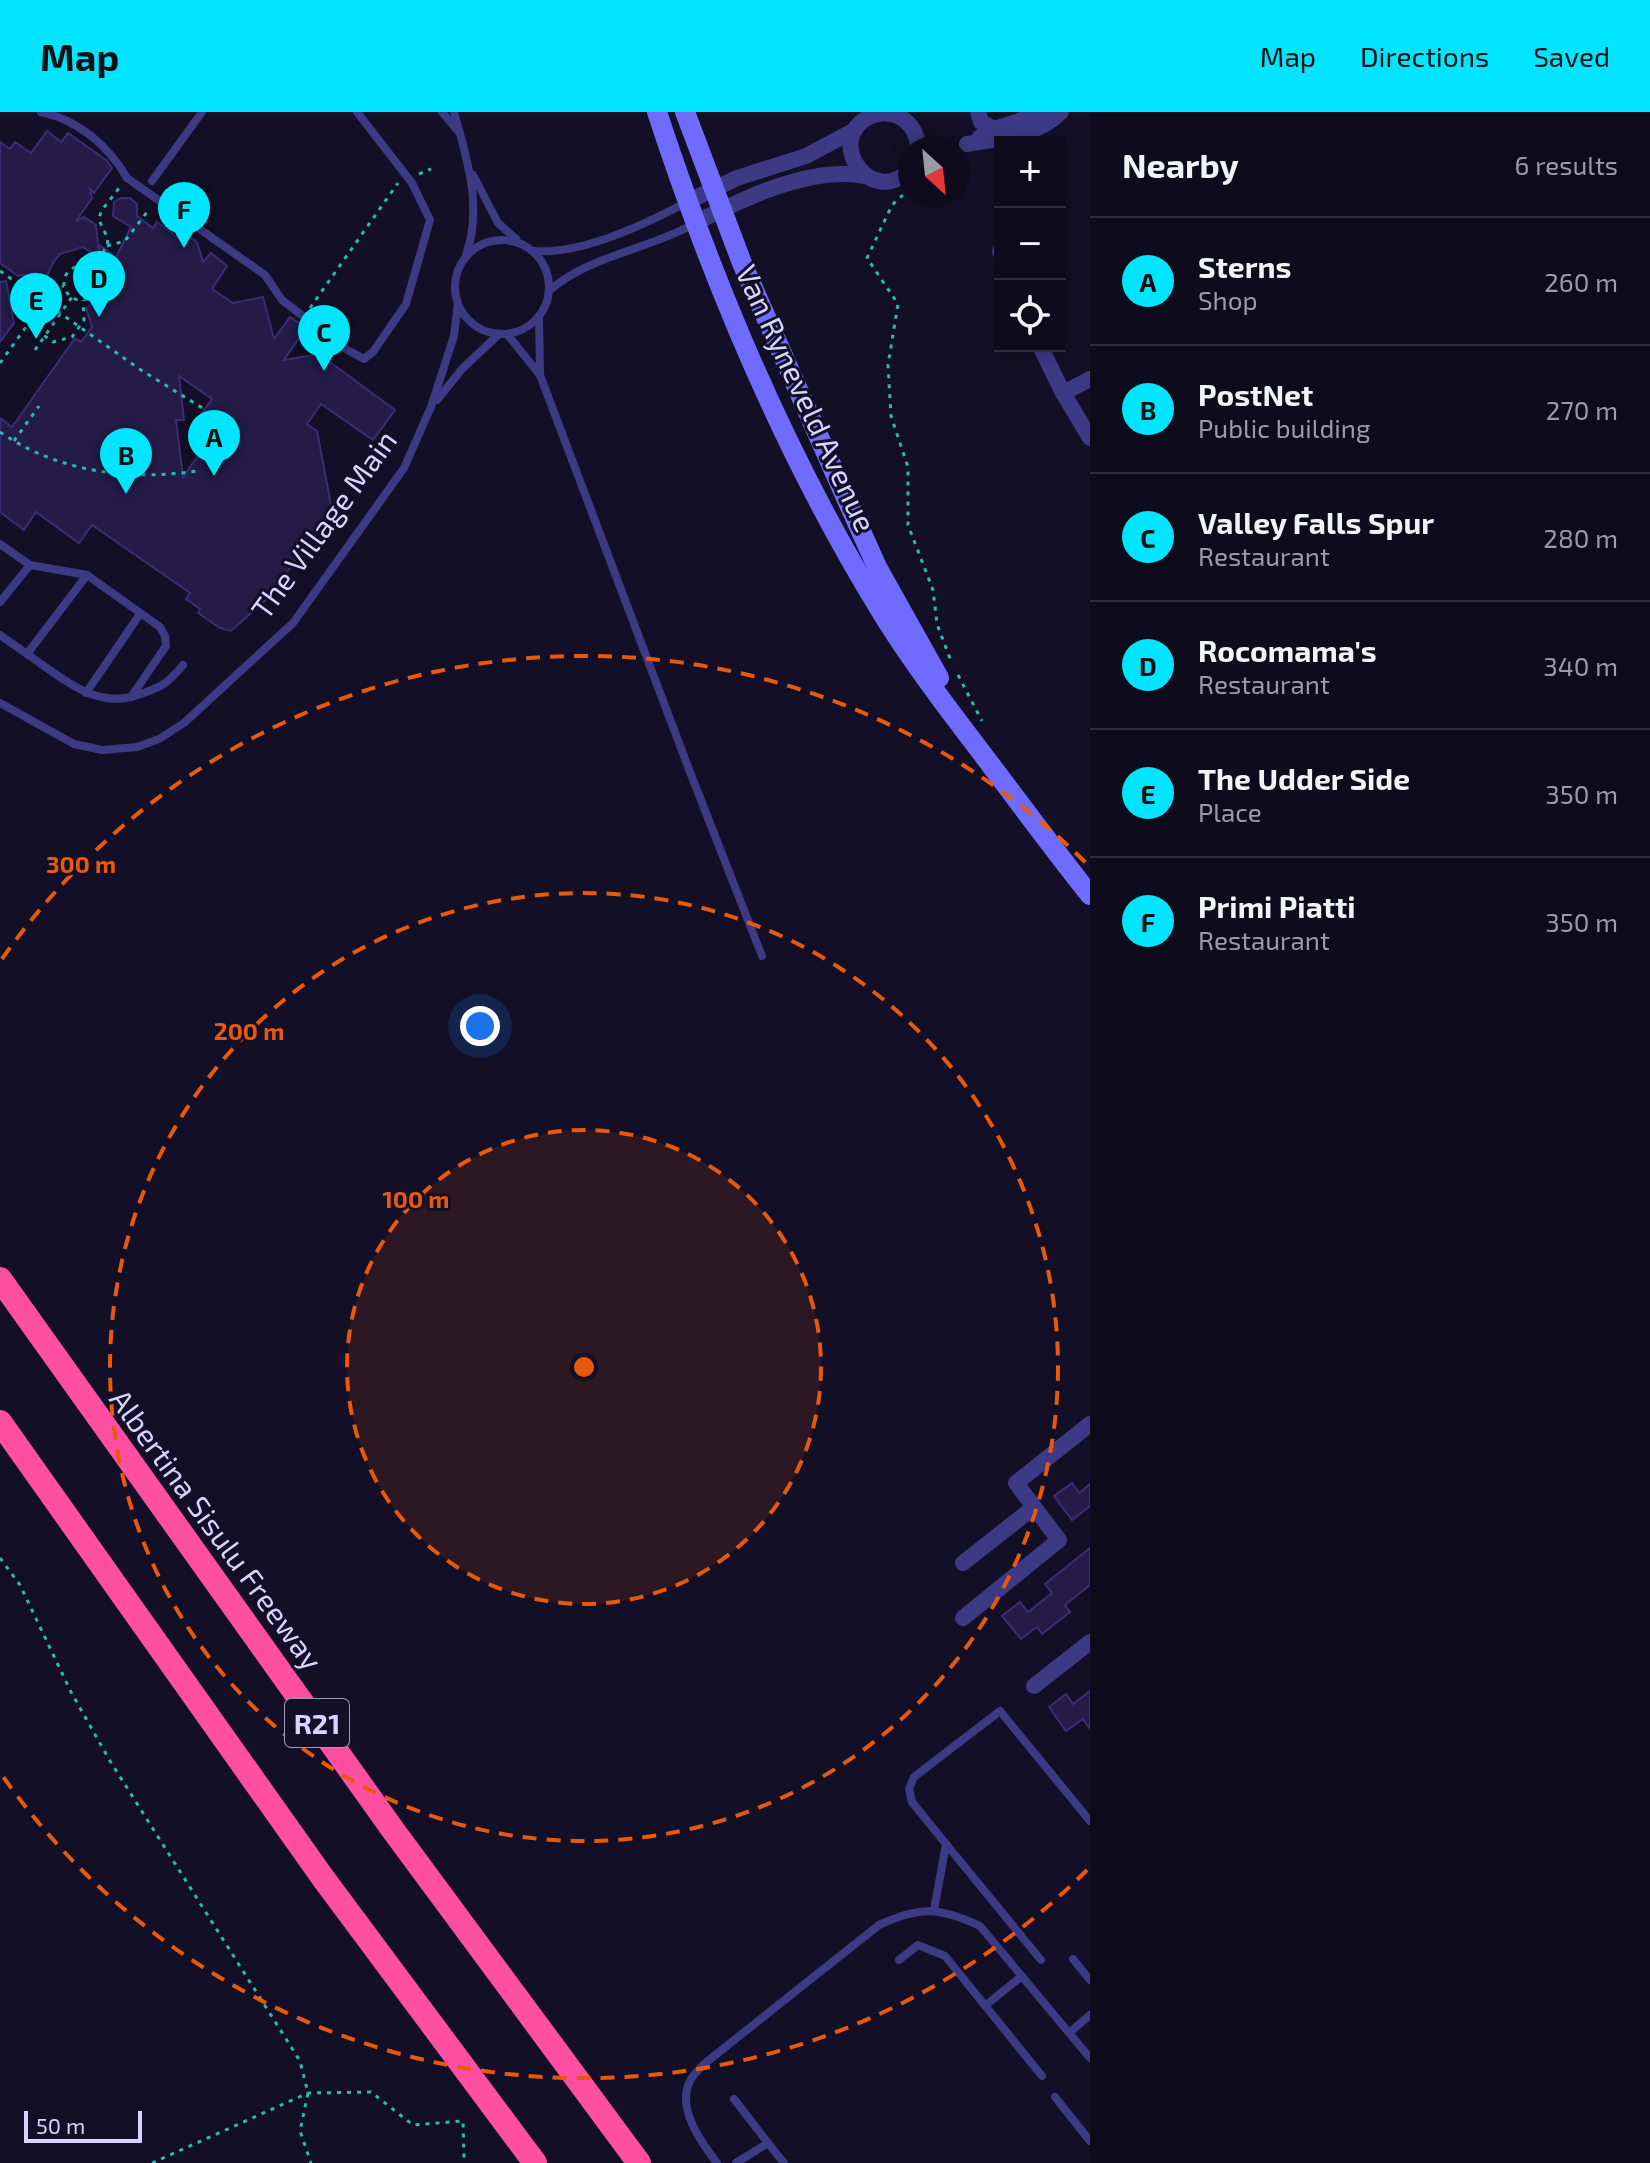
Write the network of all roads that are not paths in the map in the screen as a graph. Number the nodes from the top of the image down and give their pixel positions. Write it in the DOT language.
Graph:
graph roads {
  1 [pos="41,112"];
  2 [pos="202,112"];
  3 [pos="357,112"];
  4 [pos="442,112"];
  5 [pos="454,112"];
  6 [pos="657,112"];
  7 [pos="685,112"];
  8 [pos="978,112"];
  9 [pos="1047,112"];
  10 [pos="1061,112"];
  11 [pos="877,113"];
  12 [pos="900,114"];
  13 [pos="994,129"];
  14 [pos="855,130"];
  15 [pos="460,134"];
  16 [pos="916,136"];
  17 [pos="970,142"];
  18 [pos="970,145"];
  19 [pos="470,171"];
  20 [pos="867,177"];
  21 [pos="898,178"];
  22 [pos="152,181"];
  23 [pos="713,189"];
  24 [pos="687,202"];
  25 [pos="721,210"];
  26 [pos="695,223"];
  27 [pos="522,244"];
  28 [pos="534,251"];
  29 [pos="464,260"];
  30 [pos="550,290"];
  31 [pos="458,303"];
  32 [pos="539,317"];
  33 [pos="503,334"];
  34 [pos="1043,352"];
  35 [pos="540,375"];
  36 [pos="1090,379"];
  37 [pos="1063,393"];
  38 [pos="431,407"];
  39 [pos="1090,438"];
  40 [pos="0,544"];
  41 [pos="30,565"];
  42 [pos="87,575"];
  43 [pos="0,602"];
  44 [pos="140,614"];
  45 [pos="0,635"];
  46 [pos="27,654"];
  47 [pos="183,665"];
  48 [pos="86,693"];
  49 [pos="131,697"];
  50 [pos="0,703"];
  51 [pos="975,729"];
  52 [pos="1090,895"];
  53 [pos="762,956"];
  54 [pos="0,1279"];
  55 [pos="0,1422"];
  56 [pos="1090,1424"];
  57 [pos="0,1443"];
  58 [pos="1034,1507"];
  59 [pos="963,1563"];
  60 [pos="963,1618"];
  61 [pos="155,1640"];
  62 [pos="1090,1642"];
  63 [pos="1034,1686"];
  64 [pos="1090,1821"];
  65 [pos="946,1844"];
  66 [pos="934,1910"];
  67 [pos="1073,1959"];
  68 [pos="899,1960"];
  69 [pos="1041,1960"];
  70 [pos="1022,1976"];
  71 [pos="1090,1980"];
  72 [pos="986,2005"];
  73 [pos="1090,2015"];
  74 [pos="1069,2033"];
  75 [pos="1090,2058"];
  76 [pos="1042,2076"];
  77 [pos="1055,2097"];
  78 [pos="734,2099"];
  79 [pos="1090,2141"];
  80 [pos="768,2143"];
  81 [pos="535,2163"];
  82 [pos="639,2163"];
  83 [pos="717,2163"];
  84 [pos="736,2163"];
  85 [pos="784,2163"];
  1 -- 3 [label="lane"];
  2 -- 22 [label="lane"];
  4 -- 15 [label="lane"];
  5 -- 15 [label="lane, The Village Main"];
  6 -- 24 [label="main road, Van Ryneveld Avenue"];
  7 -- 23 [label="main road, Van Ryneveld Avenue"];
  8 -- 13 [label="street"];
  9 -- 13 [label="street"];
  10 -- 18 [label="street"];
  11 -- 12 [label="street"];
  11 -- 14 [label="street"];
  12 -- 16 [label="street"];
  13 -- 17 [label="street"];
  14 -- 20 [label="street"];
  14 -- 23 [label="street"];
  15 -- 19 [label="lane, The Village Main"];
  19 -- 27 [label="lane, The Village Main"];
  19 -- 29 [label="lane, The Village Main"];
  20 -- 21 [label="street"];
  20 -- 25 [label="street"];
  23 -- 24 [label="street"];
  23 -- 25 [label="main road, Van Ryneveld Avenue"];
  24 -- 26 [label="main road, Van Ryneveld Avenue"];
  24 -- 28 [label="lane"];
  25 -- 26 [label="street"];
  25 -- 51 [label="main road, Van Ryneveld Avenue"];
  26 -- 30 [label="lane"];
  26 -- 51 [label="main road, Van Ryneveld Avenue"];
  27 -- 28 [label="lane, The Village Main"];
  27 -- 29 [label="lane, The Village Main"];
  28 -- 30 [label="lane"];
  29 -- 31 [label="lane, The Village Main"];
  30 -- 32 [label="lane"];
  31 -- 33 [label="lane"];
  31 -- 38 [label="lane, The Village Main"];
  32 -- 33 [label="lane, The Village Main"];
  32 -- 35 [label="lane"];
  33 -- 35 [label="lane"];
  33 -- 38 [label="lane, The Village Main"];
  34 -- 37 [label="street"];
  35 -- 53 [label="lane"];
  36 -- 37 [label="street"];
  37 -- 39 [label="street"];
  38 -- 50 [label="lane, The Village Main"];
  40 -- 41 [label="lane"];
  41 -- 42 [label="lane"];
  41 -- 43 [label="lane"];
  42 -- 44 [label="lane"];
  42 -- 46 [label="lane"];
  44 -- 48 [label="lane"];
  44 -- 49 [label="lane"];
  45 -- 46 [label="lane"];
  46 -- 48 [label="lane"];
  47 -- 49 [label="lane"];
  48 -- 49 [label="lane"];
  51 -- 52 [label="main road, Van Ryneveld Avenue"];
  54 -- 82 [label="highway, Albertina Sisulu Freeway / R21"];
  55 -- 61 [label="highway, R21"];
  56 -- 58 [label="street"];
  57 -- 61 [label="highway"];
  58 -- 59 [label="street"];
  58 -- 60 [label="street"];
  61 -- 81 [label="highway, R21"];
  62 -- 63 [label="street"];
  64 -- 65 [label="lane"];
  65 -- 66 [label="lane"];
  65 -- 69 [label="lane"];
  66 -- 70 [label="lane"];
  66 -- 83 [label="lane"];
  67 -- 71 [label="lane"];
  68 -- 72 [label="lane"];
  70 -- 72 [label="lane"];
  70 -- 74 [label="lane"];
  72 -- 76 [label="lane"];
  73 -- 74 [label="lane"];
  74 -- 75 [label="lane"];
  77 -- 79 [label="lane"];
  78 -- 80 [label="lane"];
  80 -- 84 [label="lane"];
  80 -- 85 [label="lane"];
}
